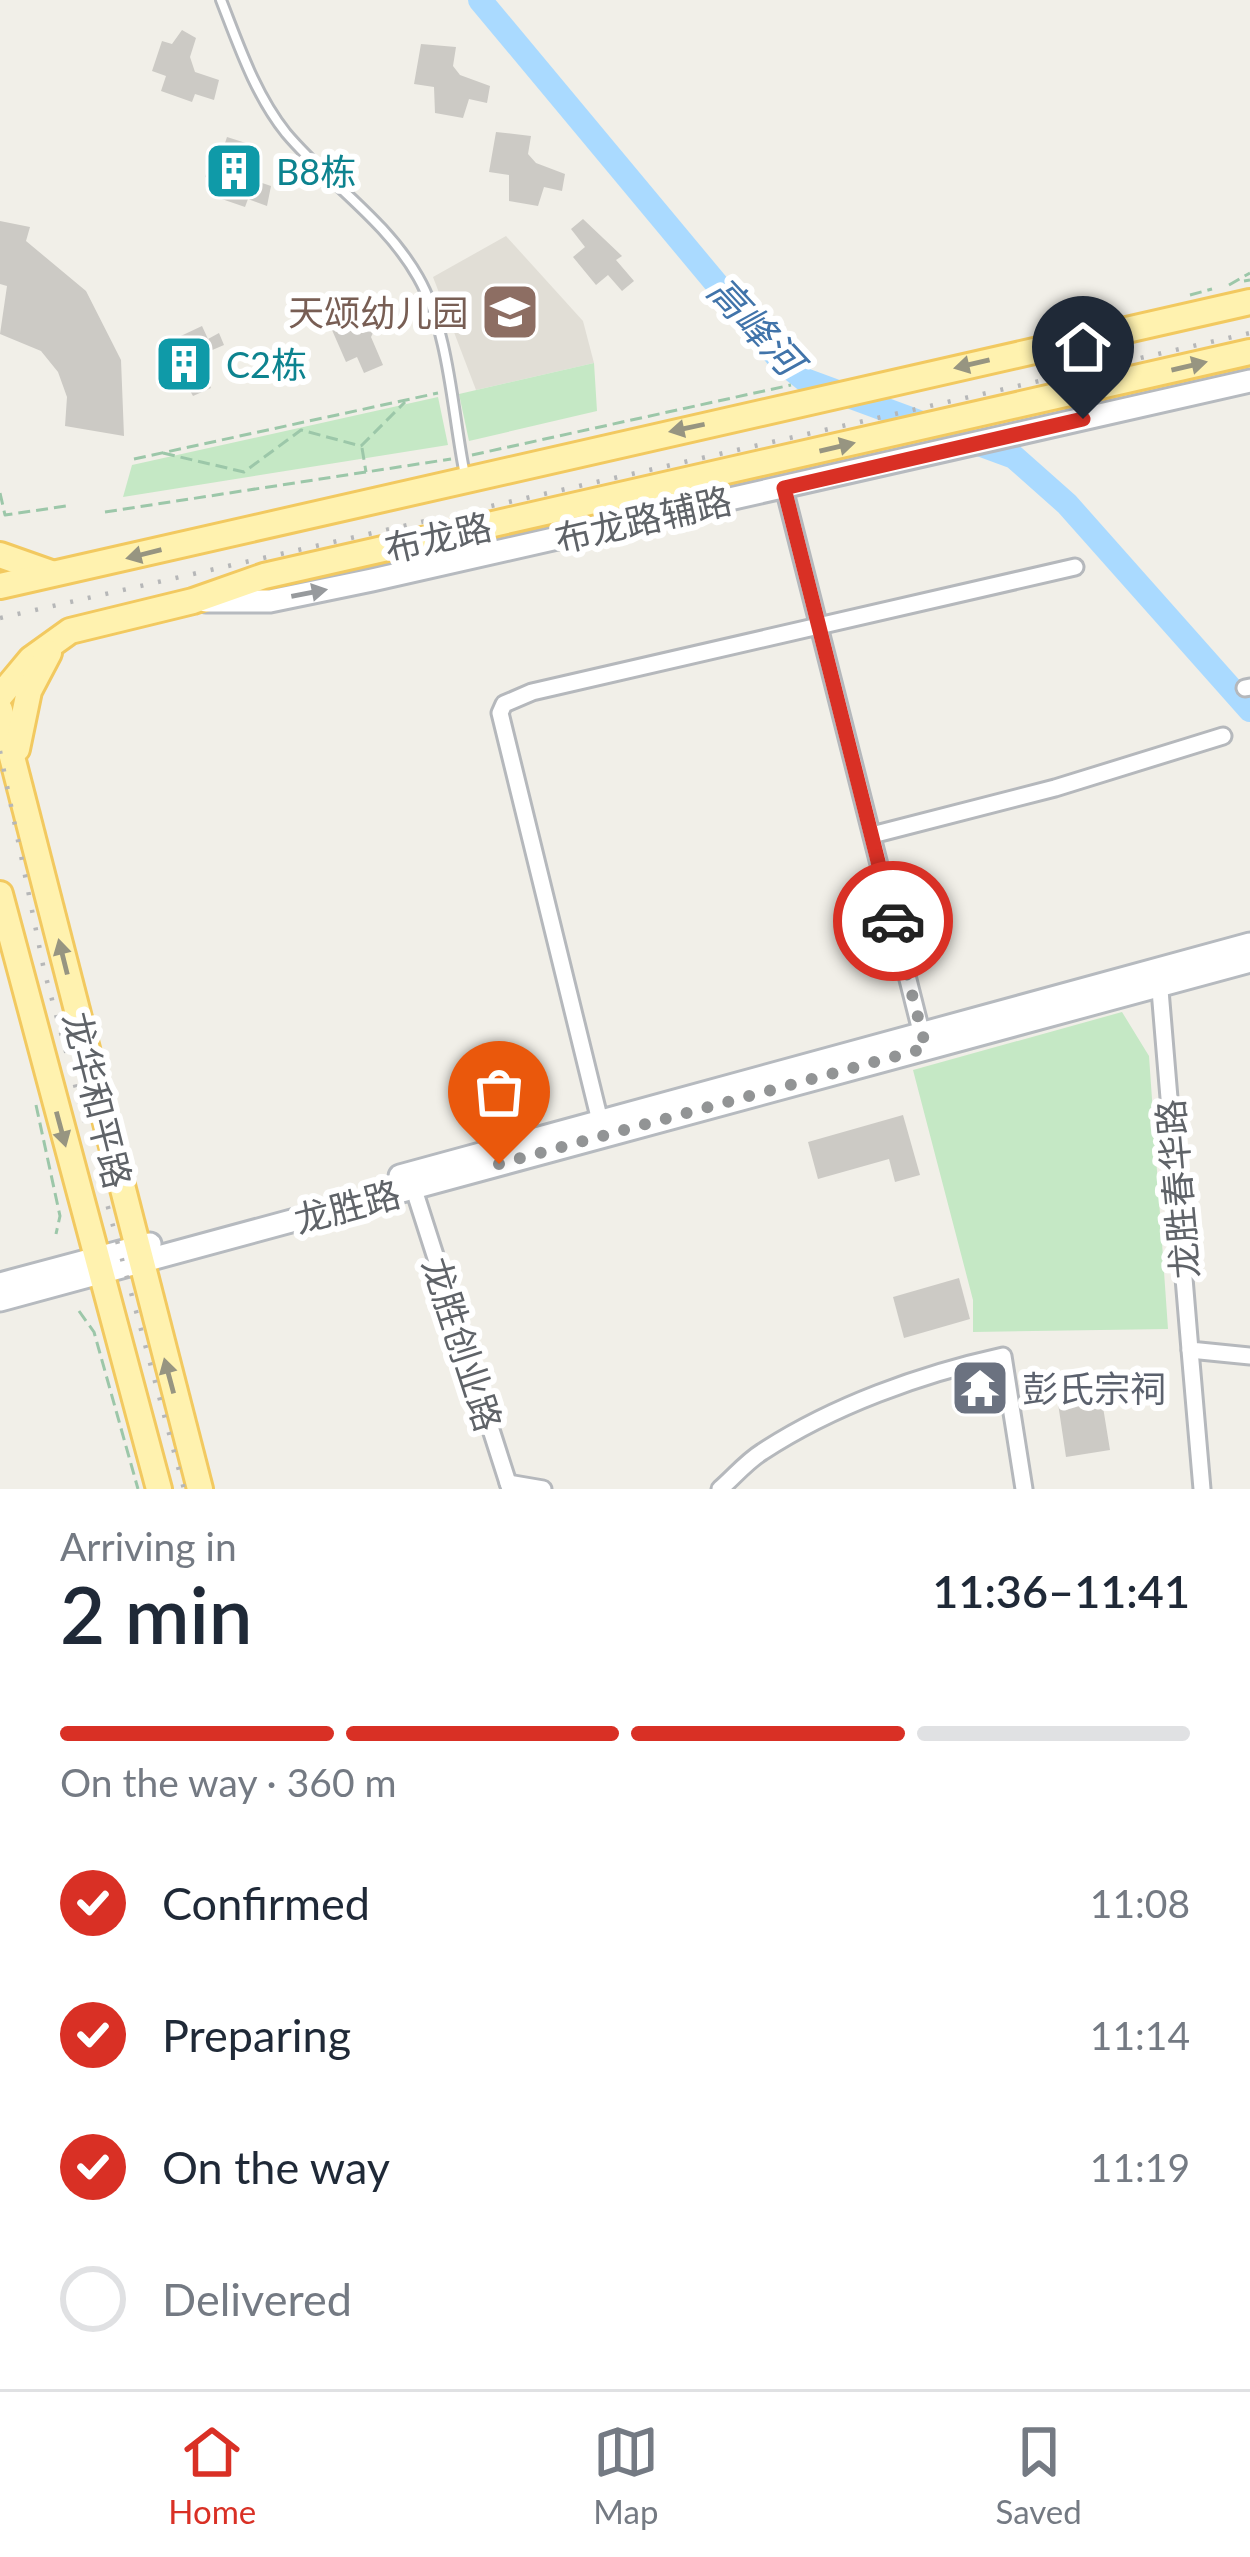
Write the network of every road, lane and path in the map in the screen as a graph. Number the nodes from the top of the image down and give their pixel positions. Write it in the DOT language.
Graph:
graph roads {
  1 [pos="221,0"];
  2 [pos="1249,284"];
  3 [pos="1229,285"];
  4 [pos="1250,352"];
  5 [pos="1250,381"];
  6 [pos="438,393"];
  7 [pos="795,394"];
  8 [pos="408,400"];
  9 [pos="299,423"];
  10 [pos="302,430"];
  11 [pos="361,446"];
  12 [pos="162,453"];
  13 [pos="134,459"];
  14 [pos="462,464"];
  15 [pos="244,472"];
  16 [pos="366,472"];
  17 [pos="784,488"];
  18 [pos="248,490"];
  19 [pos="0,493"];
  20 [pos="66,506"];
  21 [pos="105,512"];
  22 [pos="0,554"];
  23 [pos="1076,567"];
  24 [pos="59,574"];
  25 [pos="0,586"];
  26 [pos="193,601"];
  27 [pos="818,623"];
  28 [pos="57,638"];
  29 [pos="0,696"];
  30 [pos="0,710"];
  31 [pos="1223,736"];
  32 [pos="17,764"];
  33 [pos="872,835"];
  34 [pos="0,894"];
  35 [pos="1250,944"];
  36 [pos="1250,961"];
  37 [pos="1159,977"];
  38 [pos="924,1041"];
  39 [pos="35,1114"];
  40 [pos="600,1121"];
  41 [pos="417,1199"];
  42 [pos="56,1234"];
  43 [pos="137,1255"];
  44 [pos="97,1266"];
  45 [pos="0,1284"];
  46 [pos="0,1300"];
  47 [pos="80,1312"];
  48 [pos="1190,1350"];
  49 [pos="1250,1357"];
  50 [pos="740,1470"];
  51 [pos="509,1486"];
  52 [pos="138,1489"];
  53 [pos="159,1489"];
  54 [pos="200,1489"];
  55 [pos="543,1489"];
  56 [pos="720,1489"];
  57 [pos="742,1489"];
  58 [pos="1024,1489"];
  59 [pos="1202,1489"];
  1 -- 14 [label="lane"];
  2 -- 3 [label="path"];
  2 -- 7 [label="main road, 布龙路, one-way"];
  26 -- 4 [label="main road, 布龙路, one-way"];
  5 -- 17 [label="main road, 布龙路辅路"];
  6 -- 8 [label="path"];
  7 -- 14 [label="main road, 布龙路, one-way"];
  7 -- 14 [label="path"];
  8 -- 9 [label="path"];
  8 -- 11 [label="path"];
  9 -- 10 [label="path"];
  9 -- 12 [label="path"];
  10 -- 11 [label="path"];
  10 -- 15 [label="path"];
  11 -- 16 [label="path"];
  12 -- 13 [label="path"];
  12 -- 15 [label="path"];
  14 -- 16 [label="path"];
  14 -- 24 [label="main road, 布龙路, one-way"];
  15 -- 18 [label="path"];
  16 -- 18 [label="path"];
  26 -- 17 [label="main road, 布龙路辅路, one-way"];
  17 -- 27 [label="street"];
  18 -- 21 [label="path"];
  19 -- 20 [label="path"];
  22 -- 24 [label="main road"];
  23 -- 27 [label="street"];
  24 -- 25 [label="main road, 布龙路"];
  26 -- 28 [label="main road, 布龙路"];
  27 -- 33 [label="street"];
  27 -- 40 [label="street"];
  28 -- 29 [label="main road, 布龙路"];
  28 -- 32 [label="main road"];
  30 -- 32 [label="main road, 龙华和平路"];
  31 -- 33 [label="street"];
  43 -- 32 [label="main road, 龙华和平路, one-way"];
  33 -- 38 [label="street"];
  34 -- 44 [label="main road, 龙华和平路, one-way"];
  35 -- 37 [label="main road, 龙胜路"];
  36 -- 37 [label="main road, 龙胜路"];
  37 -- 38 [label="main road, 龙胜路"];
  37 -- 48 [label="street, 龙胜春华路"];
  38 -- 40 [label="main road, 龙胜路"];
  38 -- 43 [label="main road, 龙胜路"];
  39 -- 42 [label="path"];
  40 -- 43 [label="main road, 龙胜路"];
  41 -- 51 [label="street, 龙胜创业路"];
  43 -- 44 [label="main road, 龙胜路"];
  54 -- 43 [label="main road, 龙华和平路, one-way"];
  44 -- 45 [label="main road, 龙胜路"];
  44 -- 46 [label="main road, 龙胜路"];
  44 -- 53 [label="main road, 龙华和平路"];
  47 -- 52 [label="path"];
  48 -- 49 [label="street"];
  48 -- 59 [label="street, 龙胜春华路"];
  50 -- 56 [label="street"];
  50 -- 57 [label="street"];
  50 -- 58 [label="street"];
  51 -- 55 [label="street"];
}
